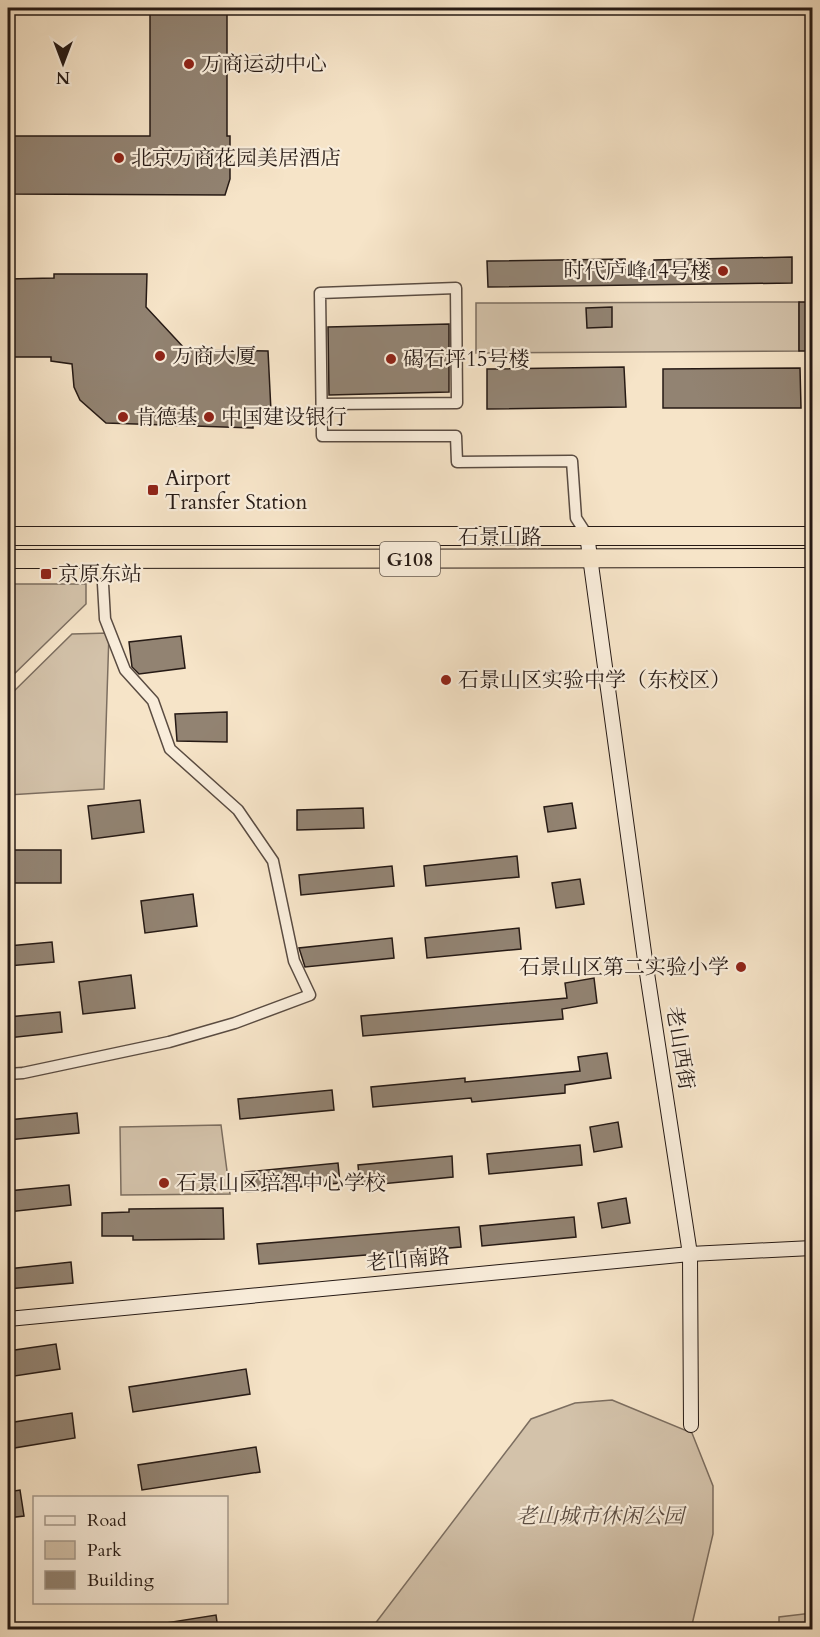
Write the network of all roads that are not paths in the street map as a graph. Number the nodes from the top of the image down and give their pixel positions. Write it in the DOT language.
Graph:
graph roads {
  1 [pos="322,404"];
  2 [pos="10,534"];
  3 [pos="587,535"];
  4 [pos="813,536"];
  5 [pos="813,558"];
  6 [pos="8,559"];
  7 [pos="589,560"];
  8 [pos="104,584"];
  9 [pos="8,1074"];
  10 [pos="813,1248"];
  11 [pos="690,1254"];
  12 [pos="8,1319"];
  13 [pos="691,1425"];
  1 -- 1 [label="street"];
  1 -- 3 [label="street"];
  2 -- 3 [label="highway, 石景山路 / G108"];
  3 -- 4 [label="highway, 石景山路 / G108"];
  3 -- 7 [label="street, 老山西街"];
  5 -- 7 [label="highway, 石景山路 / G108"];
  6 -- 7 [label="highway, 石景山路 / G108"];
  7 -- 11 [label="street, 老山西街"];
  8 -- 9 [label="street"];
  10 -- 11 [label="street, 老山南路"];
  11 -- 12 [label="street, 老山南路"];
  11 -- 13 [label="street, 老山西街"];
}
